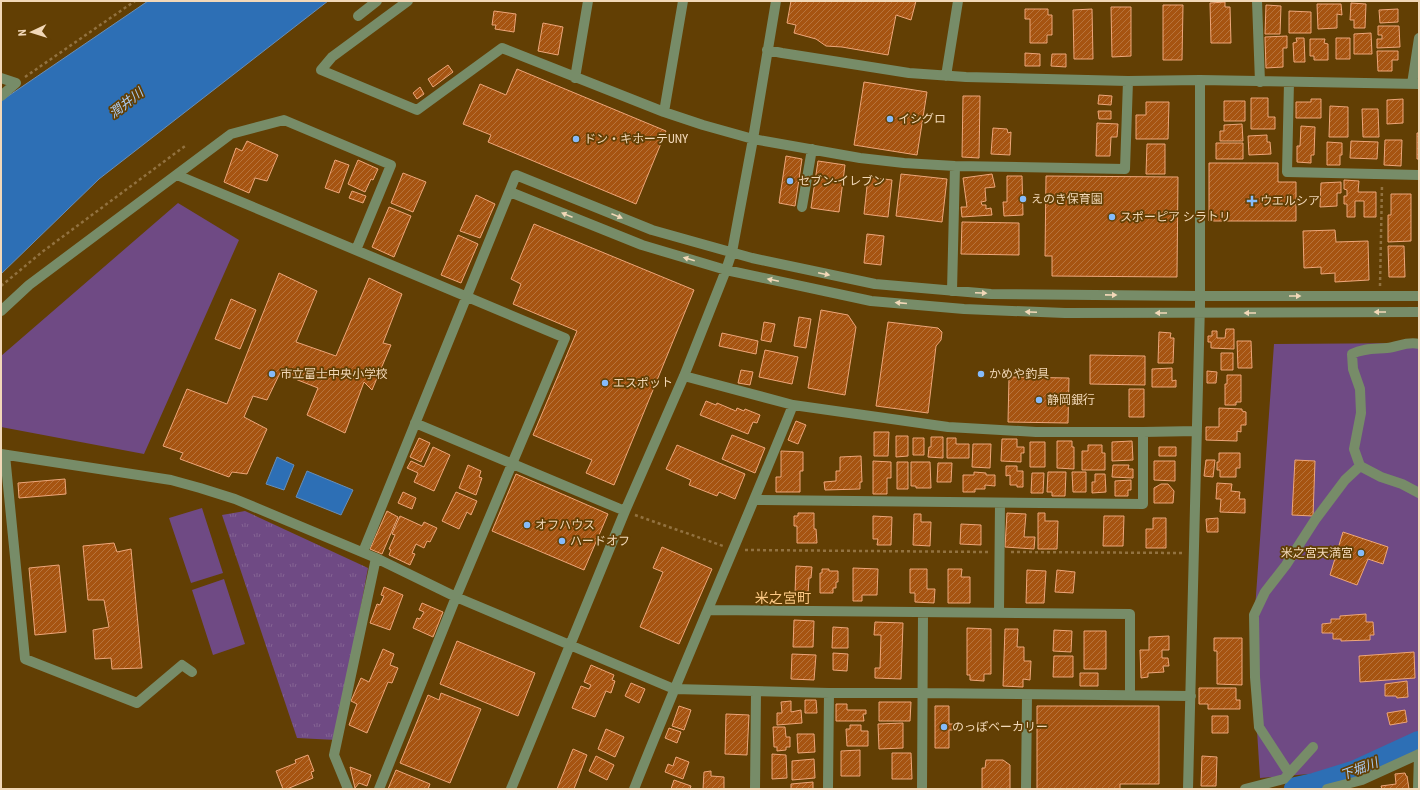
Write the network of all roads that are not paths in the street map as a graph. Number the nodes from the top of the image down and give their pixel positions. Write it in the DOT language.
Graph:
graph roads {
  1 [pos="377,1"];
  2 [pos="408,1"];
  3 [pos="588,1"];
  4 [pos="683,1"];
  5 [pos="776,1"];
  6 [pos="958,1"];
  7 [pos="1258,1"];
  8 [pos="358,16"];
  9 [pos="1419,38"];
  10 [pos="767,50"];
  11 [pos="946,76"];
  12 [pos="1,78"];
  13 [pos="575,78"];
  14 [pos="1200,80"];
  15 [pos="1128,81"];
  16 [pos="1260,82"];
  17 [pos="1289,82"];
  18 [pos="1415,84"];
  19 [pos="1,96"];
  20 [pos="664,112"];
  21 [pos="753,139"];
  22 [pos="812,149"];
  23 [pos="956,166"];
  24 [pos="177,175"];
  25 [pos="1419,175"];
  26 [pos="510,192"];
  27 [pos="802,207"];
  28 [pos="356,250"];
  29 [pos="732,252"];
  30 [pos="726,270"];
  31 [pos="952,291"];
  32 [pos="467,296"];
  33 [pos="1200,296"];
  34 [pos="1419,296"];
  35 [pos="1,311"];
  36 [pos="1419,312"];
  37 [pos="1200,313"];
  38 [pos="1419,344"];
  39 [pos="684,376"];
  40 [pos="793,405"];
  41 [pos="415,423"];
  42 [pos="1197,431"];
  43 [pos="1143,432"];
  44 [pos="3,454"];
  45 [pos="512,463"];
  46 [pos="1360,466"];
  47 [pos="1419,494"];
  48 [pos="755,500"];
  49 [pos="1000,503"];
  50 [pos="625,511"];
  51 [pos="363,552"];
  52 [pos="376,558"];
  53 [pos="456,597"];
  54 [pos="708,610"];
  55 [pos="923,613"];
  56 [pos="999,613"];
  57 [pos="570,646"];
  58 [pos="192,672"];
  59 [pos="674,689"];
  60 [pos="756,692"];
  61 [pos="922,693"];
  62 [pos="829,694"];
  63 [pos="1027,695"];
  64 [pos="1130,695"];
  65 [pos="1190,696"];
  66 [pos="1313,747"];
  67 [pos="1289,773"];
  68 [pos="1353,786"];
  69 [pos="348,789"];
  70 [pos="378,789"];
  71 [pos="511,789"];
  72 [pos="634,789"];
  73 [pos="754,789"];
  74 [pos="828,789"];
  75 [pos="922,789"];
  76 [pos="1026,789"];
  77 [pos="1188,789"];
  78 [pos="1245,789"];
  79 [pos="1327,789"];
  80 [pos="1418,789"];
  1 -- 8 [label="street"];
  2 -- 13 [label="street"];
  3 -- 13 [label="street"];
  4 -- 20 [label="street"];
  5 -- 10 [label="street"];
  6 -- 11 [label="street"];
  7 -- 16 [label="street"];
  9 -- 18 [label="street"];
  10 -- 11 [label="street"];
  10 -- 21 [label="street"];
  11 -- 15 [label="street"];
  12 -- 19 [label="street"];
  13 -- 20 [label="street"];
  14 -- 15 [label="street"];
  14 -- 16 [label="street"];
  14 -- 33 [label="street"];
  15 -- 23 [label="street"];
  16 -- 17 [label="street"];
  17 -- 18 [label="street"];
  17 -- 25 [label="street"];
  20 -- 21 [label="street"];
  21 -- 22 [label="street"];
  21 -- 29 [label="street"];
  22 -- 23 [label="street"];
  22 -- 27 [label="street"];
  23 -- 31 [label="street"];
  24 -- 28 [label="street"];
  24 -- 28 [label="street"];
  24 -- 35 [label="street"];
  26 -- 29 [label="street, one-way"];
  30 -- 26 [label="street, one-way"];
  26 -- 32 [label="street"];
  28 -- 32 [label="street"];
  29 -- 30 [label="street"];
  29 -- 31 [label="street, one-way"];
  37 -- 30 [label="street, one-way"];
  30 -- 39 [label="street"];
  31 -- 33 [label="street, one-way"];
  32 -- 41 [label="street"];
  32 -- 45 [label="street"];
  33 -- 34 [label="street, one-way"];
  33 -- 37 [label="street"];
  36 -- 37 [label="street, one-way"];
  37 -- 42 [label="street"];
  38 -- 46 [label="street"];
  39 -- 40 [label="street"];
  39 -- 50 [label="street"];
  40 -- 43 [label="street"];
  40 -- 48 [label="street"];
  41 -- 45 [label="street"];
  41 -- 51 [label="street"];
  42 -- 43 [label="street"];
  42 -- 65 [label="street"];
  43 -- 49 [label="street"];
  44 -- 51 [label="street"];
  44 -- 58 [label="street"];
  45 -- 50 [label="street"];
  45 -- 53 [label="street"];
  46 -- 47 [label="street"];
  46 -- 67 [label="street"];
  48 -- 49 [label="street"];
  48 -- 54 [label="street"];
  49 -- 56 [label="street"];
  50 -- 57 [label="street"];
  51 -- 52 [label="street"];
  52 -- 53 [label="street"];
  52 -- 69 [label="street"];
  53 -- 57 [label="street"];
  53 -- 70 [label="street"];
  54 -- 55 [label="street"];
  54 -- 59 [label="street"];
  55 -- 56 [label="street"];
  55 -- 61 [label="street"];
  56 -- 64 [label="street"];
  57 -- 59 [label="street"];
  57 -- 71 [label="street"];
  59 -- 60 [label="street"];
  59 -- 72 [label="street"];
  60 -- 62 [label="street"];
  60 -- 73 [label="street"];
  61 -- 62 [label="street"];
  61 -- 63 [label="street"];
  61 -- 75 [label="street"];
  62 -- 74 [label="street"];
  63 -- 64 [label="street"];
  63 -- 76 [label="street"];
  64 -- 65 [label="street"];
  65 -- 77 [label="street"];
  66 -- 67 [label="street"];
  67 -- 78 [label="street"];
  68 -- 79 [label="street"];
  68 -- 80 [label="street"];
}
